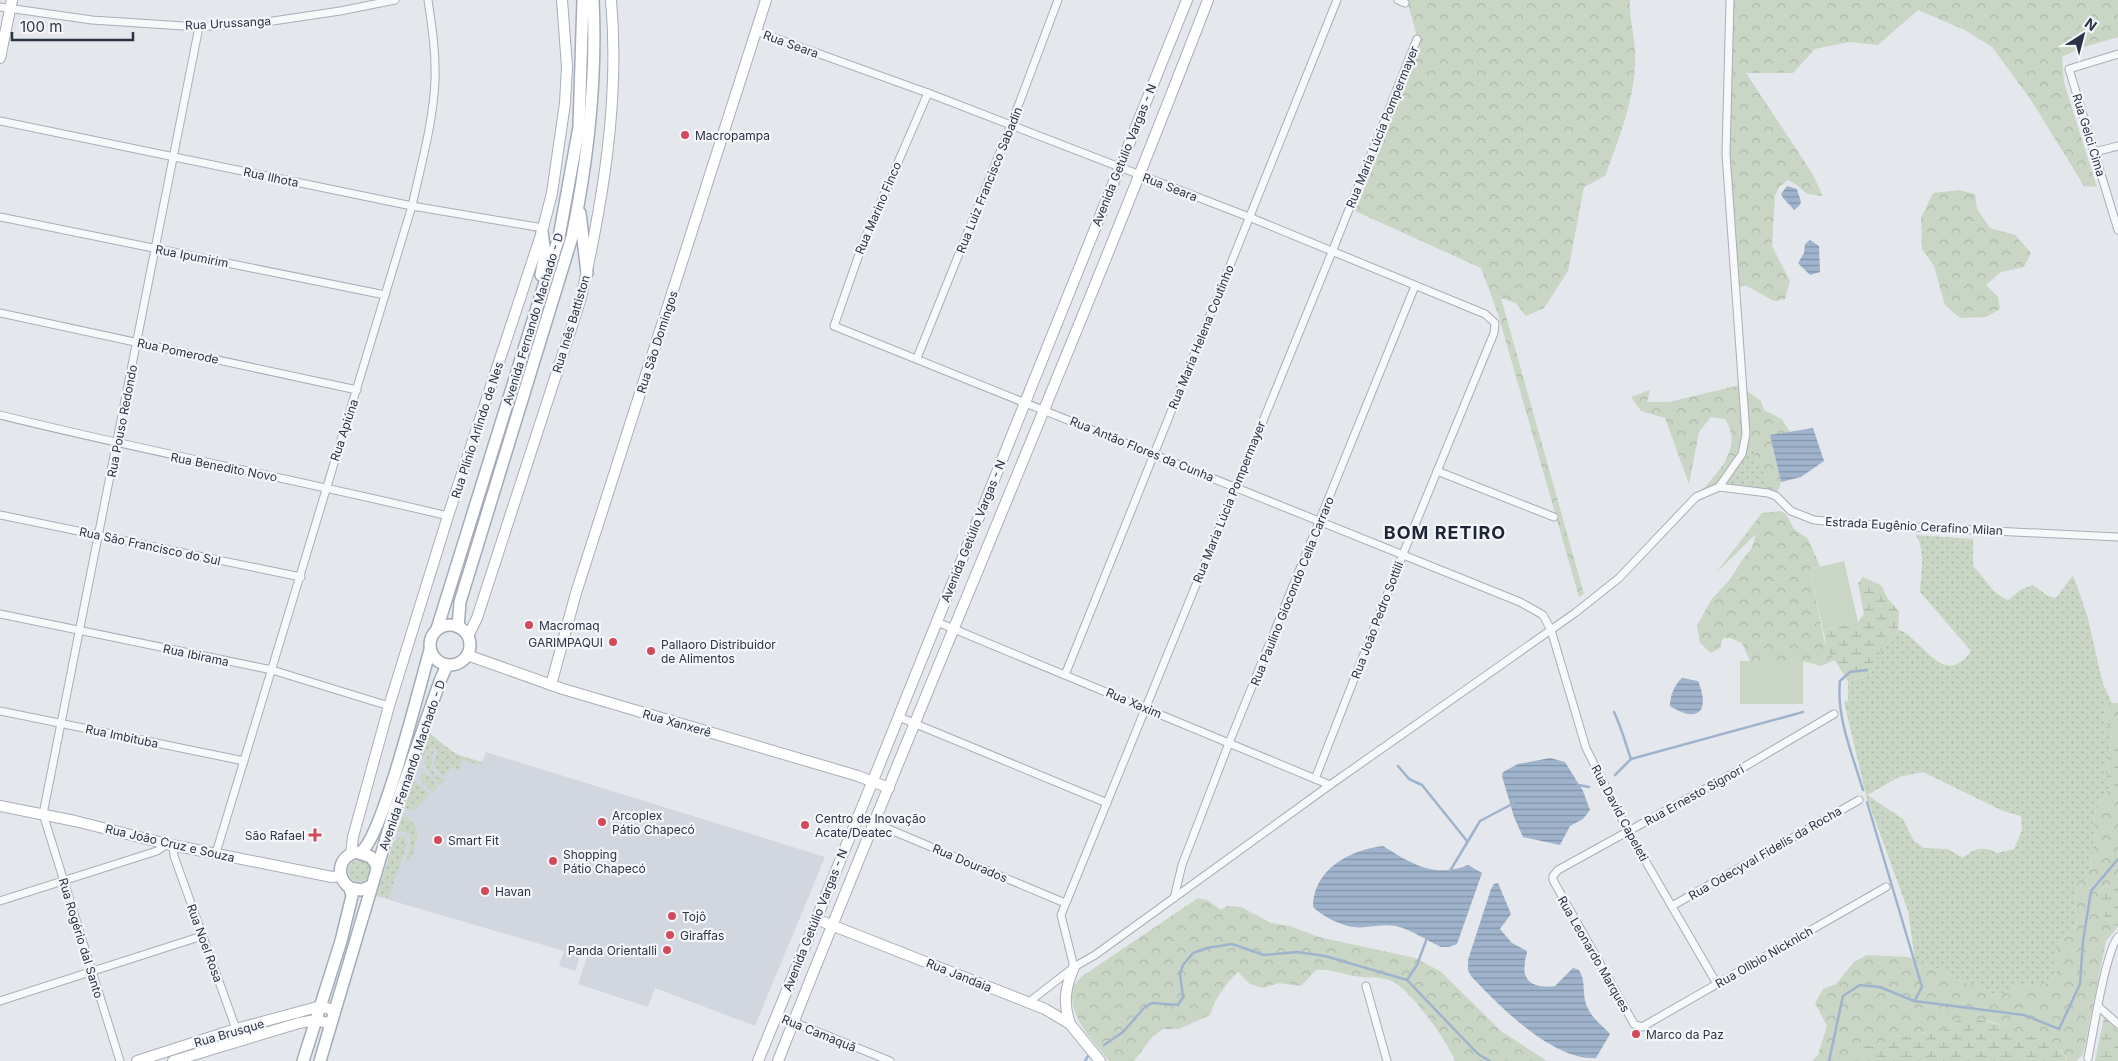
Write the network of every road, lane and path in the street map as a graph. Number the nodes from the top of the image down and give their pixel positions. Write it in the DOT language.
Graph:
graph roads {
  1 [pos="395,0"];
  2 [pos="428,0"];
  3 [pos="562,0"];
  4 [pos="583,0"];
  5 [pos="593,0"];
  6 [pos="611,0"];
  7 [pos="766,0"];
  8 [pos="1058,0"];
  9 [pos="1187,0"];
  10 [pos="1208,0"];
  11 [pos="1337,0"];
  12 [pos="1730,0"];
  13 [pos="7,6"];
  14 [pos="199,27"];
  15 [pos="756,31"];
  16 [pos="1416,39"];
  17 [pos="2118,54"];
  18 [pos="0,58"];
  19 [pos="928,93"];
  20 [pos="0,121"];
  21 [pos="1011,125"];
  22 [pos="2118,146"];
  23 [pos="2095,152"];
  24 [pos="174,157"];
  25 [pos="1119,167"];
  26 [pos="1140,176"];
  27 [pos="579,203"];
  28 [pos="412,206"];
  29 [pos="0,216"];
  30 [pos="1249,217"];
  31 [pos="542,230"];
  32 [pos="2118,230"];
  33 [pos="156,249"];
  34 [pos="1332,252"];
  35 [pos="587,273"];
  36 [pos="1415,286"];
  37 [pos="385,295"];
  38 [pos="0,313"];
  39 [pos="1495,323"];
  40 [pos="834,326"];
  41 [pos="531,330"];
  42 [pos="138,342"];
  43 [pos="917,358"];
  44 [pos="356,390"];
  45 [pos="1025,403"];
  46 [pos="1042,410"];
  47 [pos="0,415"];
  48 [pos="118,445"];
  49 [pos="1154,454"];
  50 [pos="1437,471"];
  51 [pos="1236,486"];
  52 [pos="326,487"];
  53 [pos="1719,487"];
  54 [pos="0,515"];
  55 [pos="448,516"];
  56 [pos="1554,517"];
  57 [pos="1320,521"];
  58 [pos="99,536"];
  59 [pos="2118,537"];
  60 [pos="1403,554"];
  61 [pos="301,577"];
  62 [pos="0,614"];
  63 [pos="937,622"];
  64 [pos="458,626"];
  65 [pos="954,628"];
  66 [pos="437,629"];
  67 [pos="80,630"];
  68 [pos="1551,630"];
  69 [pos="468,636"];
  70 [pos="430,650"];
  71 [pos="467,655"];
  72 [pos="447,665"];
  73 [pos="272,670"];
  74 [pos="1065,674"];
  75 [pos="551,685"];
  76 [pos="389,706"];
  77 [pos="1146,708"];
  78 [pos="0,711"];
  79 [pos="1834,714"];
  80 [pos="899,717"];
  81 [pos="61,723"];
  82 [pos="915,724"];
  83 [pos="1230,743"];
  84 [pos="244,761"];
  85 [pos="1315,778"];
  86 [pos="872,780"];
  87 [pos="1330,785"];
  88 [pos="889,788"];
  89 [pos="1859,800"];
  90 [pos="1107,803"];
  91 [pos="0,806"];
  92 [pos="43,814"];
  93 [pos="874,823"];
  94 [pos="1628,831"];
  95 [pos="170,844"];
  96 [pos="216,853"];
  97 [pos="356,853"];
  98 [pos="377,866"];
  99 [pos="837,868"];
  100 [pos="341,876"];
  101 [pos="1553,876"];
  102 [pos="63,881"];
  103 [pos="371,886"];
  104 [pos="1886,887"];
  105 [pos="350,888"];
  106 [pos="1174,898"];
  107 [pos="0,901"];
  108 [pos="842,902"];
  109 [pos="1065,903"];
  110 [pos="1672,906"];
  111 [pos="816,919"];
  112 [pos="833,925"];
  113 [pos="202,936"];
  114 [pos="2118,937"];
  115 [pos="1074,967"];
  116 [pos="91,972"];
  117 [pos="1717,984"];
  118 [pos="1366,986"];
  119 [pos="0,1001"];
  120 [pos="1029,1002"];
  121 [pos="321,1006"];
  122 [pos="2099,1007"];
  123 [pos="335,1011"];
  124 [pos="776,1015"];
  125 [pos="316,1020"];
  126 [pos="794,1022"];
  127 [pos="331,1024"];
  128 [pos="1070,1024"];
  129 [pos="2118,1024"];
  130 [pos="269,1026"];
  131 [pos="1642,1027"];
  132 [pos="236,1029"];
  133 [pos="240,1040"];
  134 [pos="2088,1058"];
  135 [pos="120,1061"];
  136 [pos="136,1061"];
  137 [pos="173,1061"];
  138 [pos="303,1061"];
  139 [pos="320,1061"];
  140 [pos="758,1061"];
  141 [pos="778,1061"];
  142 [pos="890,1061"];
  143 [pos="1100,1061"];
  144 [pos="1387,1061"];
  1 -- 14 [label="street, Rua Urussanga"];
  2 -- 28 [label="street, Rua Apiúna"];
  3 -- 31 [label="street, Rua Plínio Arlindo de Nes"];
  4 -- 41 [label="main road, Avenida Fernando Machado - D"];
  5 -- 27 [label="main road, Avenida Fernando Machado - D"];
  6 -- 35 [label="street, Rua Inês Battiston"];
  7 -- 15 [label="street, Rua São Domingos"];
  8 -- 21 [label="street, Rua Luiz Francisco Sabadin"];
  9 -- 25 [label="street, Avenida Getúlio Vargas - N"];
  10 -- 26 [label="street, Avenida Getúlio Vargas - N"];
  11 -- 30 [label="street, Rua Maria Helena Coutinho"];
  12 -- 53 [label="street"];
  13 -- 14 [label="street, Rua Urussanga"];
  13 -- 18 [label="street"];
  14 -- 24 [label="street, Rua Pouso Redondo"];
  15 -- 19 [label="street, Rua Seara"];
  15 -- 75 [label="street, Rua São Domingos"];
  16 -- 34 [label="street, Rua Maria Lúcia Pompermayer"];
  17 -- 23 [label="street, Rua Gelci Cima"];
  19 -- 21 [label="street, Rua Seara"];
  19 -- 40 [label="street, Rua Marino Finco"];
  20 -- 24 [label="street, Rua Ilhota"];
  21 -- 25 [label="street, Rua Seara"];
  21 -- 43 [label="street, Rua Luiz Francisco Sabadin"];
  22 -- 23 [label="street"];
  23 -- 32 [label="street, Rua Gelci Cima"];
  24 -- 28 [label="street, Rua Ilhota"];
  24 -- 33 [label="street, Rua Pouso Redondo"];
  25 -- 26 [label="street, Rua Seara"];
  25 -- 45 [label="street, Avenida Getúlio Vargas - N"];
  26 -- 30 [label="street, Rua Seara"];
  26 -- 46 [label="street, Avenida Getúlio Vargas - N"];
  27 -- 35 [label="main road"];
  27 -- 64 [label="main road, Avenida Fernando Machado - D"];
  28 -- 31 [label="street, Rua Ilhota"];
  28 -- 37 [label="street, Rua Apiúna"];
  29 -- 33 [label="street, Rua Ipumirim"];
  30 -- 34 [label="street, Rua Seara"];
  30 -- 49 [label="street, Rua Maria Helena Coutinho"];
  31 -- 41 [label="main road"];
  31 -- 55 [label="street, Rua Plínio Arlindo de Nes"];
  33 -- 37 [label="street, Rua Ipumirim"];
  33 -- 42 [label="street, Rua Pouso Redondo"];
  34 -- 36 [label="street, Rua Seara"];
  34 -- 51 [label="street, Rua Maria Lúcia Pompermayer"];
  35 -- 69 [label="street, Rua Inês Battiston"];
  36 -- 39 [label="street, Rua Seara"];
  36 -- 57 [label="street, Rua Paulino Giocondo Cella Carraro"];
  37 -- 44 [label="street, Rua Apiúna"];
  38 -- 42 [label="street, Rua Pomerode"];
  39 -- 50 [label="street, Rua João Pedro Sottili"];
  40 -- 43 [label="street, Rua Antão Flores da Cunha"];
  41 -- 66 [label="main road, Avenida Fernando Machado - D"];
  42 -- 44 [label="street, Rua Pomerode"];
  42 -- 48 [label="street, Rua Pouso Redondo"];
  43 -- 45 [label="street, Rua Antão Flores da Cunha"];
  44 -- 52 [label="street, Rua Apiúna"];
  45 -- 46 [label="street, Rua Antão Flores da Cunha"];
  45 -- 63 [label="street, Avenida Getúlio Vargas - N"];
  46 -- 49 [label="street, Rua Antão Flores da Cunha"];
  46 -- 65 [label="street, Avenida Getúlio Vargas - N"];
  47 -- 48 [label="street, Rua Benedito Novo"];
  48 -- 52 [label="street, Rua Benedito Novo"];
  48 -- 58 [label="street, Rua Pouso Redondo"];
  49 -- 51 [label="street, Rua Antão Flores da Cunha"];
  49 -- 74 [label="street, Rua Maria Helena Coutinho"];
  50 -- 56 [label="street"];
  50 -- 60 [label="street, Rua João Pedro Sottili"];
  51 -- 57 [label="street, Rua Antão Flores da Cunha"];
  51 -- 77 [label="street, Rua Maria Lúcia Pompermayer"];
  52 -- 55 [label="street, Rua Benedito Novo"];
  52 -- 61 [label="street, Rua Apiúna"];
  53 -- 59 [label="street, Estrada Eugênio Cerafino Milan"];
  53 -- 68 [label="street"];
  54 -- 58 [label="street, Rua São Francisco do Sul"];
  55 -- 76 [label="street, Rua Plínio Arlindo de Nes"];
  57 -- 60 [label="street, Rua Antão Flores da Cunha"];
  57 -- 83 [label="street, Rua Paulino Giocondo Cella Carraro"];
  58 -- 61 [label="street, Rua São Francisco do Sul"];
  58 -- 67 [label="street, Rua Pouso Redondo"];
  60 -- 68 [label="street, Rua Antão Flores da Cunha"];
  60 -- 85 [label="street, Rua João Pedro Sottili"];
  61 -- 73 [label="street, Rua Apiúna"];
  62 -- 67 [label="street, Rua Ibirama"];
  63 -- 65 [label="street, Rua Xaxim"];
  63 -- 80 [label="street, Avenida Getúlio Vargas - N"];
  64 -- 66 [label="main road"];
  64 -- 69 [label="main road"];
  65 -- 74 [label="street, Rua Xaxim"];
  65 -- 82 [label="street, Avenida Getúlio Vargas - N"];
  66 -- 70 [label="main road"];
  67 -- 73 [label="street, Rua Ibirama"];
  67 -- 81 [label="street, Rua Pouso Redondo"];
  68 -- 87 [label="street"];
  68 -- 94 [label="street, Rua David Capeleti"];
  69 -- 71 [label="main road"];
  70 -- 72 [label="main road"];
  70 -- 97 [label="main road, Avenida Fernando Machado - D"];
  71 -- 72 [label="main road"];
  71 -- 75 [label="street, Rua Xanxerê"];
  72 -- 98 [label="main road, Avenida Fernando Machado - D"];
  73 -- 76 [label="street, Rua Ibirama"];
  73 -- 84 [label="street, Rua Apiúna"];
  74 -- 77 [label="street, Rua Xaxim"];
  75 -- 86 [label="street, Rua Xanxerê"];
  76 -- 97 [label="street, Rua Plínio Arlindo de Nes"];
  77 -- 83 [label="street, Rua Xaxim"];
  77 -- 90 [label="street, Rua Maria Lúcia Pompermayer"];
  78 -- 81 [label="street, Rua Imbituba"];
  79 -- 94 [label="street, Rua Ernesto Signori"];
  80 -- 82 [label="street"];
  80 -- 86 [label="street, Avenida Getúlio Vargas - N"];
  81 -- 84 [label="street, Rua Imbituba"];
  81 -- 92 [label="street, Rua Pouso Redondo"];
  82 -- 88 [label="street, Avenida Getúlio Vargas - N"];
  82 -- 90 [label="street"];
  83 -- 85 [label="street, Rua Xaxim"];
  83 -- 106 [label="street, Rua Paulino Giocondo Cella Carraro"];
  84 -- 96 [label="street, Rua Apiúna"];
  85 -- 87 [label="street, Rua Xaxim"];
  86 -- 88 [label="street, Rua Xanxerê"];
  86 -- 99 [label="street, Avenida Getúlio Vargas - N"];
  87 -- 106 [label="street"];
  88 -- 93 [label="street, Avenida Getúlio Vargas - N"];
  89 -- 110 [label="street, Rua Odecyval Fidelis da Rocha"];
  90 -- 109 [label="street, Rua Maria Lúcia Pompermayer"];
  91 -- 92 [label="street, Rua João Cruz e Souza"];
  92 -- 95 [label="street, Rua João Cruz e Souza"];
  92 -- 102 [label="street, Rua Rogério dal Santo"];
  93 -- 108 [label="street, Avenida Getúlio Vargas - N"];
  93 -- 109 [label="street, Rua Dourados"];
  94 -- 101 [label="street, Rua Ernesto Signori"];
  94 -- 110 [label="street, Rua David Capeleti"];
  95 -- 96 [label="street, Rua João Cruz e Souza"];
  95 -- 102 [label="street"];
  95 -- 113 [label="street, Rua Noel Rosa"];
  96 -- 100 [label="street, Rua João Cruz e Souza"];
  97 -- 98 [label="main road"];
  97 -- 100 [label="main road"];
  98 -- 103 [label="main road"];
  99 -- 108 [label="street"];
  99 -- 111 [label="street, Avenida Getúlio Vargas - N"];
  100 -- 105 [label="main road"];
  101 -- 131 [label="street, Rua Leonardo Marques"];
  102 -- 107 [label="street"];
  102 -- 116 [label="street, Rua Rogério dal Santo"];
  103 -- 105 [label="main road"];
  103 -- 123 [label="main road"];
  104 -- 117 [label="street, Rua Olibio Nicknich"];
  105 -- 121 [label="main road"];
  106 -- 115 [label="street"];
  108 -- 112 [label="street, Avenida Getúlio Vargas - N"];
  109 -- 115 [label="street, Rua Maria Lúcia Pompermayer"];
  110 -- 117 [label="street, Rua David Capeleti"];
  111 -- 112 [label="street, Rua Jandaia"];
  111 -- 124 [label="street, Avenida Getúlio Vargas - N"];
  112 -- 120 [label="street, Rua Jandaia"];
  112 -- 126 [label="street, Avenida Getúlio Vargas - N"];
  113 -- 116 [label="street"];
  113 -- 132 [label="street, Rua Noel Rosa"];
  114 -- 122 [label="street"];
  115 -- 120 [label="street"];
  115 -- 128 [label="street"];
  116 -- 119 [label="street"];
  116 -- 135 [label="street, Rua Rogério dal Santo"];
  117 -- 131 [label="street, Rua Olibio Nicknich"];
  118 -- 144 [label="street"];
  120 -- 128 [label="street, Rua Jandaia"];
  121 -- 123 [label="street"];
  121 -- 125 [label="main road"];
  121 -- 130 [label="street, Rua Brusque"];
  122 -- 129 [label="street"];
  122 -- 134 [label="street"];
  123 -- 127 [label="main road"];
  124 -- 126 [label="street, Rua Camaquã"];
  124 -- 140 [label="street, Avenida Getúlio Vargas - N"];
  125 -- 127 [label="street"];
  125 -- 130 [label="street, Rua Brusque"];
  125 -- 138 [label="main road"];
  126 -- 141 [label="street, Avenida Getúlio Vargas - N"];
  126 -- 142 [label="street, Rua Camaquã"];
  127 -- 139 [label="main road"];
  128 -- 143 [label="street, Rua Jandaia"];
  130 -- 132 [label="street, Rua Brusque"];
  130 -- 133 [label="street, Rua Brusque"];
  132 -- 133 [label="street, Rua Noel Rosa"];
  132 -- 136 [label="street, Rua Brusque"];
  133 -- 137 [label="street, Rua Brusque"];
}
